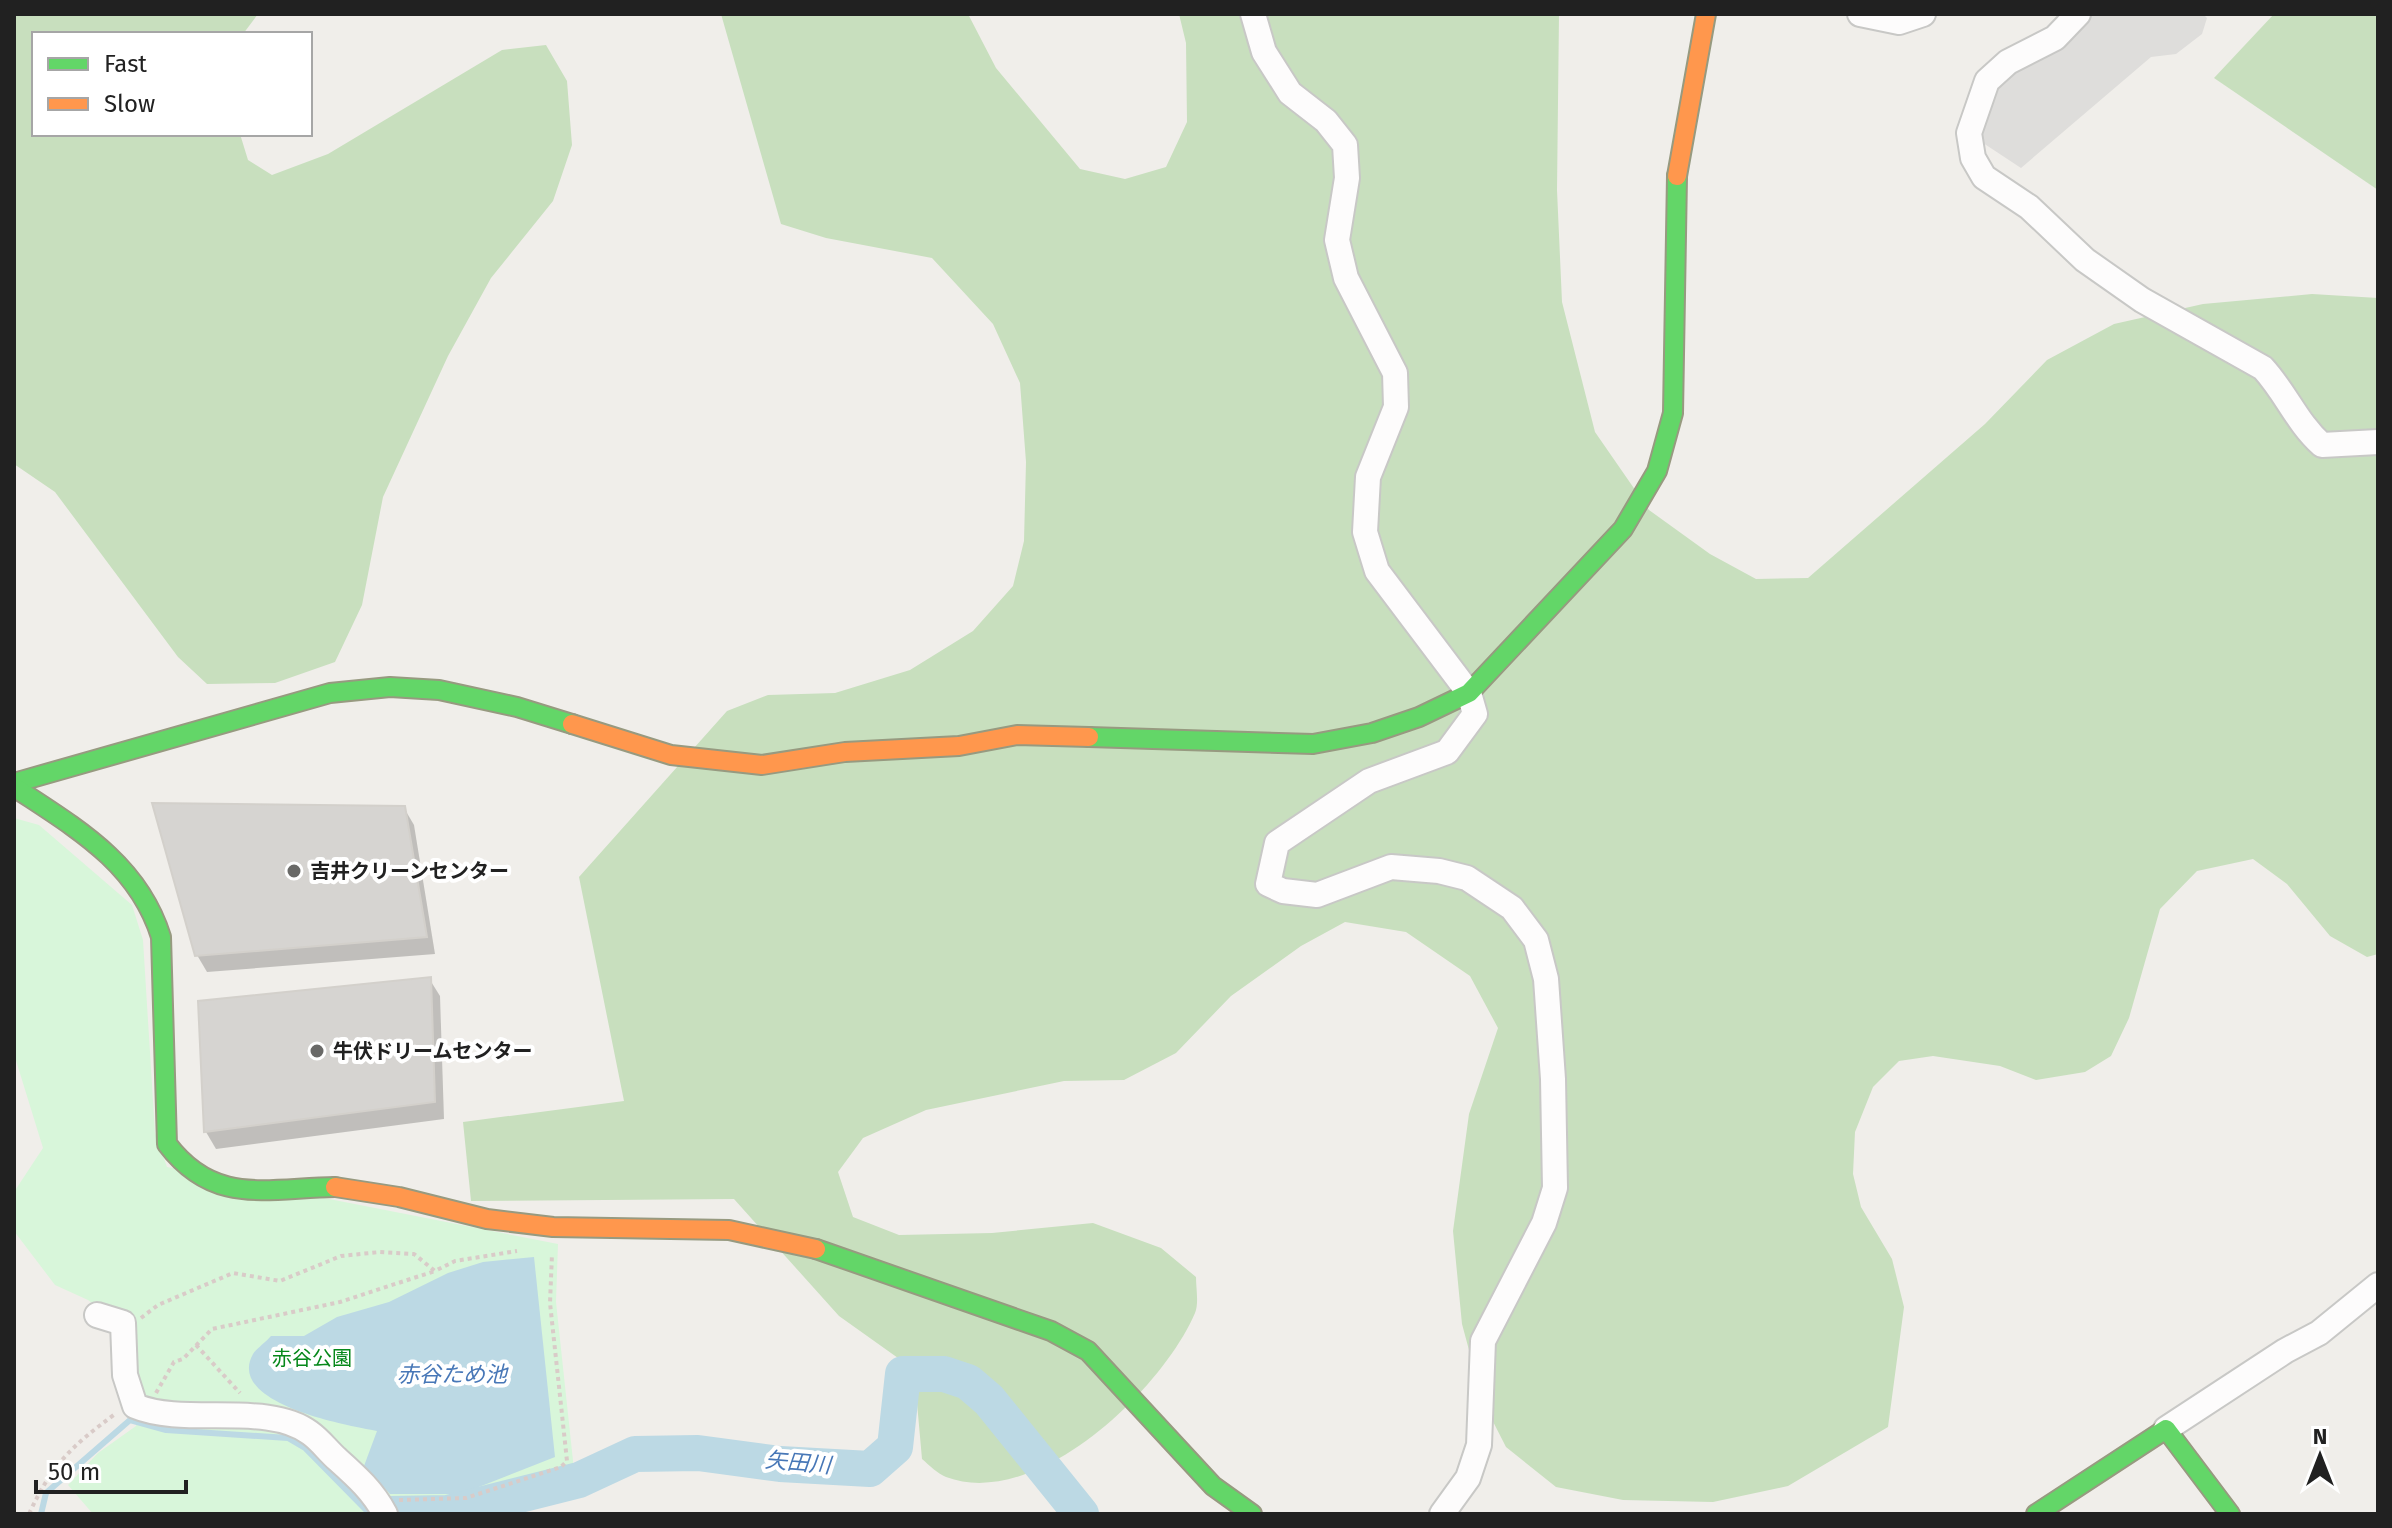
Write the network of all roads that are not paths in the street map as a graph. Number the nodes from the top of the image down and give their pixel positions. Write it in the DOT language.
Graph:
graph roads {
  1 [pos="1253,14"];
  2 [pos="1706,14"];
  3 [pos="1860,14"];
  4 [pos="1923,14"];
  5 [pos="2078,14"];
  6 [pos="2378,442"];
  7 [pos="1469,693"];
  8 [pos="14,785"];
  9 [pos="2378,1285"];
  10 [pos="97,1315"];
  11 [pos="2166,1429"];
  12 [pos="382,1507"];
  13 [pos="1237,1510"];
  14 [pos="1442,1514"];
  15 [pos="2036,1514"];
  16 [pos="2230,1514"];
  1 -- 7 [label="street"];
  2 -- 7 [label="street"];
  3 -- 4 [label="street"];
  5 -- 6 [label="street"];
  7 -- 8 [label="street"];
  7 -- 14 [label="street"];
  8 -- 13 [label="street"];
  9 -- 11 [label="street"];
  10 -- 12 [label="street"];
  11 -- 15 [label="street"];
  11 -- 16 [label="street"];
}
